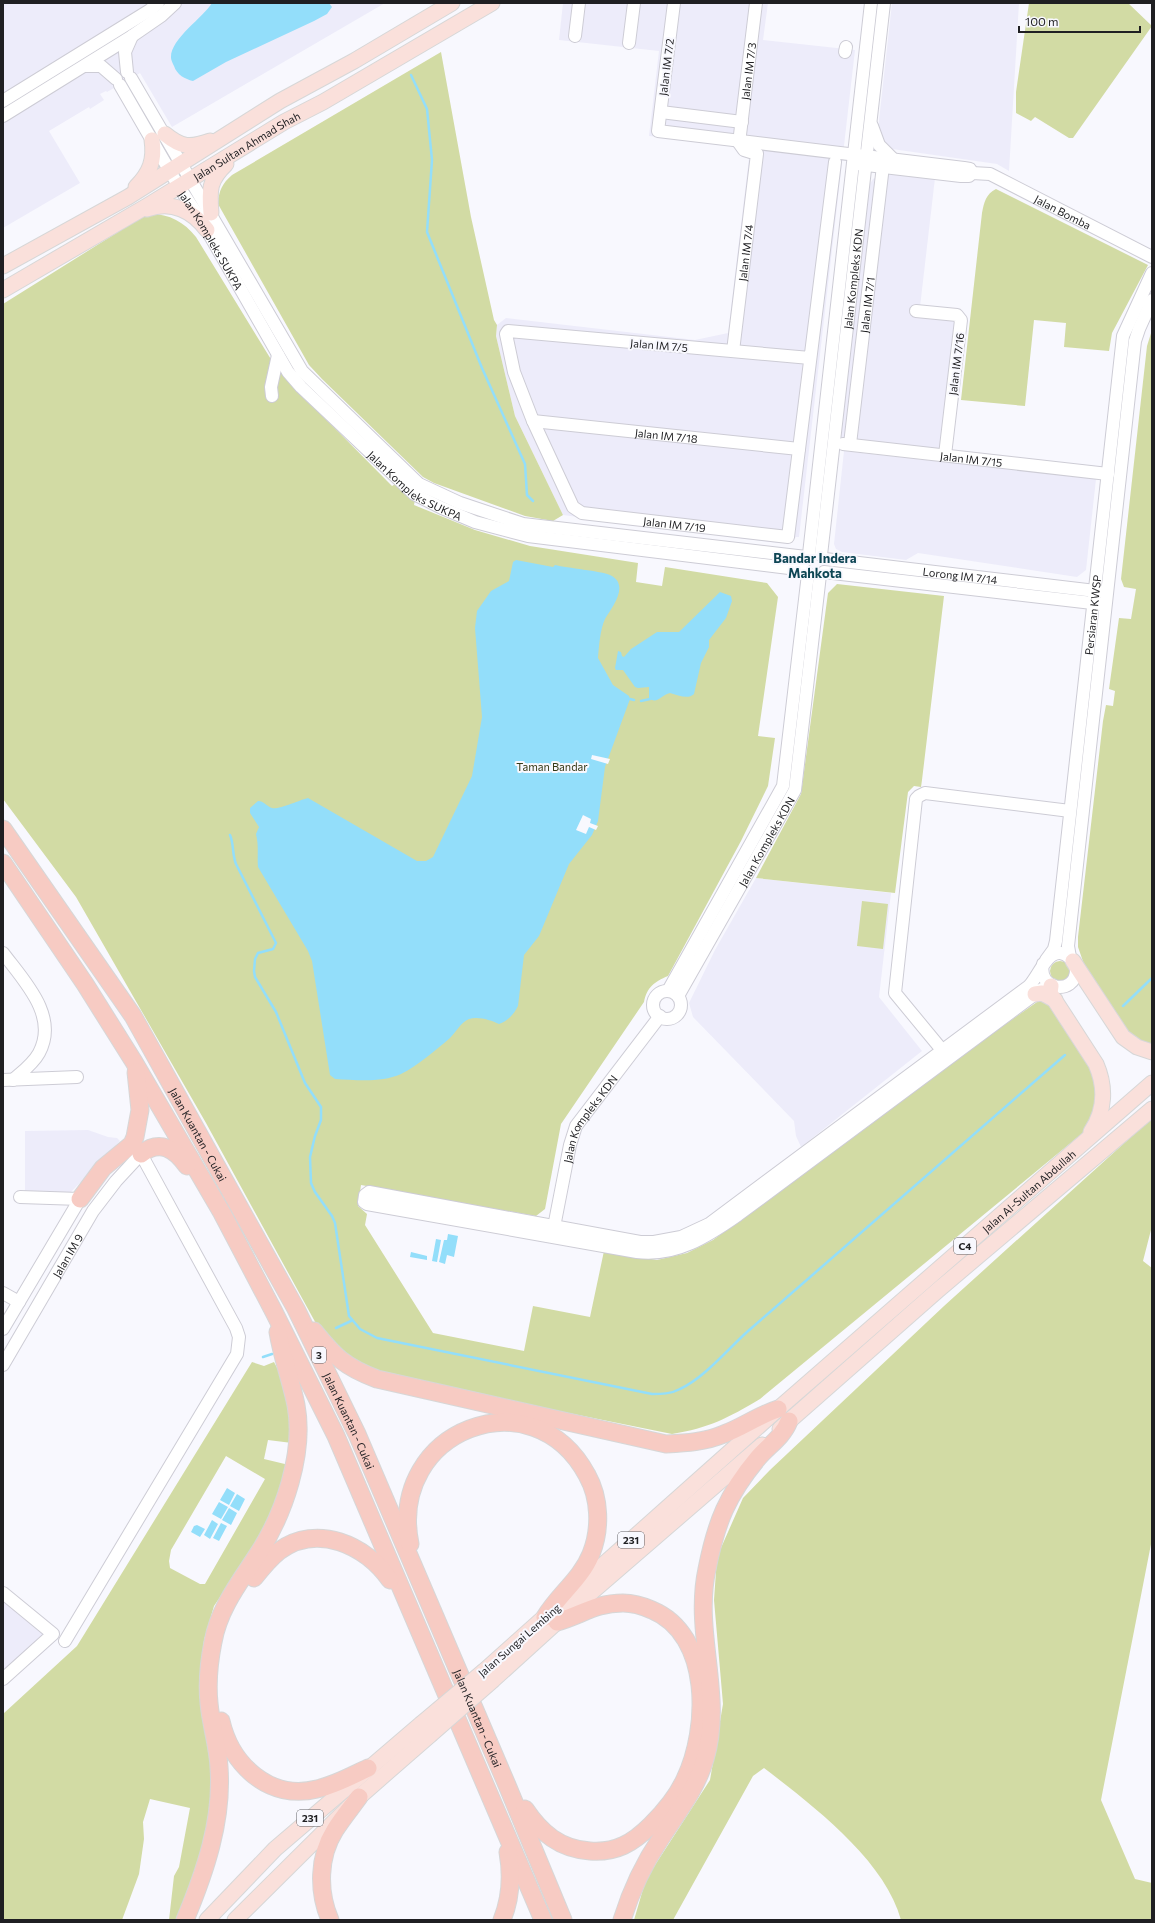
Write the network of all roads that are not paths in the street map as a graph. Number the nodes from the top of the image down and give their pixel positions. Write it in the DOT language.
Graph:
graph roads {
  1 [pos="158,3"];
  2 [pos="175,3"];
  3 [pos="452,3"];
  4 [pos="492,3"];
  5 [pos="579,3"];
  6 [pos="634,3"];
  7 [pos="674,3"];
  8 [pos="756,3"];
  9 [pos="871,3"];
  10 [pos="884,3"];
  11 [pos="132,36"];
  12 [pos="575,36"];
  13 [pos="629,42"];
  14 [pos="86,66"];
  15 [pos="3,101"];
  16 [pos="661,112"];
  17 [pos="3,116"];
  18 [pos="870,121"];
  19 [pos="742,122"];
  20 [pos="658,131"];
  21 [pos="228,134"];
  22 [pos="159,137"];
  23 [pos="740,140"];
  24 [pos="242,150"];
  25 [pos="860,159"];
  26 [pos="835,162"];
  27 [pos="887,162"];
  28 [pos="176,168"];
  29 [pos="185,183"];
  30 [pos="128,197"];
  31 [pos="211,213"];
  32 [pos="134,214"];
  33 [pos="207,230"];
  34 [pos="1152,257"];
  35 [pos="3,266"];
  36 [pos="1152,273"];
  37 [pos="3,290"];
  38 [pos="1152,300"];
  39 [pos="916,311"];
  40 [pos="508,331"];
  41 [pos="734,351"];
  42 [pos="278,354"];
  43 [pos="810,358"];
  44 [pos="272,396"];
  45 [pos="533,421"];
  46 [pos="835,442"];
  47 [pos="850,444"];
  48 [pos="799,449"];
  49 [pos="945,455"];
  50 [pos="1108,474"];
  51 [pos="1107,486"];
  52 [pos="1120,488"];
  53 [pos="671,524"];
  54 [pos="652,540"];
  55 [pos="689,543"];
  56 [pos="815,556"];
  57 [pos="814,573"];
  58 [pos="1101,598"];
  59 [pos="783,786"];
  60 [pos="795,790"];
  61 [pos="1071,798"];
  62 [pos="1084,799"];
  63 [pos="1070,811"];
  64 [pos="3,829"];
  65 [pos="3,863"];
  66 [pos="3,953"];
  67 [pos="1072,959"];
  68 [pos="1044,962"];
  69 [pos="15,969"];
  70 [pos="3,973"];
  71 [pos="1050,985"];
  72 [pos="673,994"];
  73 [pos="1035,994"];
  74 [pos="1055,1000"];
  75 [pos="660,1016"];
  76 [pos="942,1050"];
  77 [pos="1152,1052"];
  78 [pos="935,1061"];
  79 [pos="134,1062"];
  80 [pos="77,1077"];
  81 [pos="8,1080"];
  82 [pos="1152,1083"];
  83 [pos="1152,1109"];
  84 [pos="1081,1146"];
  85 [pos="141,1154"];
  86 [pos="20,1198"];
  87 [pos="80,1199"];
  88 [pos="222,1213"];
  89 [pos="554,1231"];
  90 [pos="3,1293"];
  91 [pos="19,1302"];
  92 [pos="296,1309"];
  93 [pos="274,1312"];
  94 [pos="3,1329"];
  95 [pos="3,1365"];
  96 [pos="783,1415"];
  97 [pos="415,1570"];
  98 [pos="3,1593"];
  99 [pos="407,1605"];
  100 [pos="551,1620"];
  101 [pos="65,1641"];
  102 [pos="3,1679"];
  103 [pos="426,1730"];
  104 [pos="368,1768"];
  105 [pos="507,1785"];
  106 [pos="359,1797"];
  107 [pos="506,1834"];
  108 [pos="185,1920"];
  109 [pos="207,1920"];
  110 [pos="235,1920"];
  111 [pos="330,1920"];
  112 [pos="502,1920"];
  113 [pos="543,1920"];
  114 [pos="563,1920"];
  115 [pos="622,1920"];
  1 -- 15 [label="street"];
  2 -- 11 [label="street"];
  3 -- 21 [label="main road, Jalan Sultan Ahmad Shah"];
  4 -- 24 [label="main road, Jalan Sultan Ahmad Shah"];
  5 -- 12 [label="street"];
  6 -- 13 [label="street"];
  7 -- 16 [label="street, Jalan IM 7/2"];
  8 -- 19 [label="street, Jalan IM 7/3"];
  9 -- 25 [label="street, Jalan Kompleks KDN"];
  10 -- 18 [label="street, Jalan Kompleks KDN"];
  11 -- 14 [label="street"];
  11 -- 22 [label="street"];
  14 -- 17 [label="street"];
  14 -- 22 [label="street"];
  16 -- 19 [label="street"];
  16 -- 20 [label="street, Jalan IM 7/2"];
  18 -- 25 [label="street, Jalan Kompleks KDN"];
  18 -- 27 [label="street"];
  19 -- 23 [label="street, Jalan IM 7/3"];
  20 -- 23 [label="street, Jalan Bomba"];
  21 -- 22 [label="main road"];
  21 -- 28 [label="main road, Jalan Sultan Ahmad Shah"];
  22 -- 28 [label="street, Jalan Kompleks SUKPA"];
  22 -- 30 [label="main road"];
  23 -- 25 [label="street, Jalan Bomba"];
  23 -- 41 [label="street, Jalan IM 7/4"];
  24 -- 29 [label="main road, Jalan Sultan Ahmad Shah"];
  24 -- 31 [label="main road"];
  25 -- 27 [label="street, Jalan Bomba"];
  25 -- 46 [label="street, Jalan Kompleks KDN"];
  25 -- 56 [label="street, Jalan Kompleks KDN"];
  26 -- 43 [label="street"];
  27 -- 34 [label="street, Jalan Bomba"];
  27 -- 47 [label="street, Jalan IM 7/1"];
  28 -- 29 [label="street, Jalan Kompleks SUKPA"];
  28 -- 30 [label="main road, Jalan Sultan Ahmad Shah"];
  29 -- 31 [label="street, Jalan Kompleks SUKPA"];
  29 -- 32 [label="main road, Jalan Sultan Ahmad Shah"];
  29 -- 33 [label="street, Jalan Kompleks SUKPA"];
  30 -- 35 [label="main road, Jalan Sultan Ahmad Shah"];
  31 -- 54 [label="street, Jalan Kompleks SUKPA"];
  32 -- 33 [label="main road"];
  32 -- 37 [label="main road, Jalan Sultan Ahmad Shah"];
  33 -- 42 [label="street, Jalan Kompleks SUKPA"];
  36 -- 50 [label="street, Persiaran KWSP"];
  38 -- 52 [label="street, Persiaran KWSP"];
  39 -- 49 [label="street, Jalan IM 7/16"];
  40 -- 41 [label="street, Jalan IM 7/5"];
  40 -- 45 [label="street, Jalan IM 7/19"];
  41 -- 43 [label="street, Jalan IM 7/5"];
  42 -- 44 [label="street"];
  42 -- 57 [label="street, Jalan Kompleks SUKPA"];
  43 -- 48 [label="street, Jalan IM 7/19"];
  45 -- 48 [label="street, Jalan IM 7/18"];
  45 -- 53 [label="street, Jalan IM 7/19"];
  46 -- 47 [label="street, Jalan IM 7/15"];
  46 -- 56 [label="street, Jalan Kompleks KDN"];
  47 -- 49 [label="street, Jalan IM 7/15"];
  48 -- 53 [label="street, Jalan IM 7/19"];
  49 -- 50 [label="street, Jalan IM 7/15"];
  50 -- 51 [label="street, Persiaran KWSP"];
  51 -- 52 [label="street"];
  51 -- 58 [label="street, Persiaran KWSP"];
  52 -- 58 [label="street, Persiaran KWSP"];
  53 -- 54 [label="street"];
  53 -- 55 [label="street"];
  54 -- 55 [label="street, Jalan Kompleks SUKPA"];
  55 -- 56 [label="street, Jalan Kompleks SUKPA"];
  56 -- 57 [label="street"];
  56 -- 57 [label="street"];
  56 -- 58 [label="street, Lorong IM 7/14"];
  57 -- 58 [label="street, Lorong IM 7/14"];
  57 -- 59 [label="street, Jalan Kompleks KDN"];
  57 -- 60 [label="street, Jalan Kompleks KDN"];
  58 -- 61 [label="street, Persiaran KWSP"];
  58 -- 62 [label="street, Persiaran KWSP"];
  59 -- 60 [label="street"];
  59 -- 72 [label="street, Jalan Kompleks KDN"];
  60 -- 72 [label="street, Jalan Kompleks KDN"];
  61 -- 62 [label="street"];
  61 -- 63 [label="street, Persiaran KWSP"];
  62 -- 67 [label="street, Persiaran KWSP"];
  63 -- 68 [label="street, Persiaran KWSP"];
  63 -- 76 [label="street"];
  64 -- 92 [label="highway, Jalan Kuantan - Cukai / 3"];
  65 -- 79 [label="highway, Jalan Kuantan - Cukai / 3"];
  66 -- 69 [label="street"];
  67 -- 68 [label="street"];
  67 -- 71 [label="street, Persiaran KWSP"];
  67 -- 77 [label="main road"];
  68 -- 71 [label="street"];
  68 -- 76 [label="street, Persiaran KWSP"];
  69 -- 70 [label="street"];
  69 -- 81 [label="street"];
  71 -- 73 [label="street"];
  71 -- 74 [label="main road"];
  72 -- 75 [label="street"];
  72 -- 75 [label="street"];
  73 -- 74 [label="main road"];
  73 -- 78 [label="street"];
  74 -- 84 [label="main road"];
  75 -- 89 [label="street, Jalan Kompleks KDN"];
  76 -- 78 [label="street, Persiaran KWSP"];
  78 -- 89 [label="street"];
  79 -- 87 [label="highway"];
  79 -- 88 [label="highway, Jalan Kuantan - Cukai / 3"];
  80 -- 81 [label="street"];
  82 -- 84 [label="main road, Jalan Al-Sultan Abdullah / C4"];
  83 -- 96 [label="main road, Jalan Al-Sultan Abdullah / C4"];
  84 -- 96 [label="main road, Jalan Al-Sultan Abdullah / C4"];
  85 -- 88 [label="highway"];
  85 -- 95 [label="street, Jalan IM 9"];
  85 -- 101 [label="street"];
  86 -- 87 [label="street"];
  87 -- 91 [label="street, Jalan IM 9"];
  88 -- 93 [label="highway, Jalan Kuantan - Cukai / 3"];
  89 -- 89 [label="street"];
  90 -- 91 [label="street"];
  91 -- 94 [label="street, Jalan IM 9"];
  92 -- 96 [label="highway"];
  92 -- 97 [label="highway, Jalan Kuantan - Cukai / 3"];
  93 -- 99 [label="highway, Jalan Kuantan - Cukai / 3"];
  93 -- 108 [label="highway"];
  96 -- 100 [label="main road, Jalan Sungai Lembing / 231"];
  96 -- 115 [label="highway"];
  97 -- 100 [label="highway"];
  97 -- 105 [label="highway, Jalan Kuantan - Cukai / 3"];
  98 -- 102 [label="street"];
  99 -- 104 [label="highway"];
  99 -- 107 [label="highway, Jalan Kuantan - Cukai / 3"];
  100 -- 103 [label="main road, Jalan Sungai Lembing / 231, bridge"];
  100 -- 105 [label="highway"];
  103 -- 104 [label="main road, Jalan Sungai Lembing / 231"];
  103 -- 106 [label="main road, Jalan Sungai Lembing / 231"];
  104 -- 109 [label="main road, Jalan Sungai Lembing / 231"];
  105 -- 114 [label="highway, Jalan Kuantan - Cukai / 3"];
  106 -- 110 [label="main road, Jalan Sungai Lembing / 231"];
  106 -- 111 [label="highway"];
  107 -- 112 [label="highway"];
  107 -- 113 [label="highway, Jalan Kuantan - Cukai / 3"];
}
